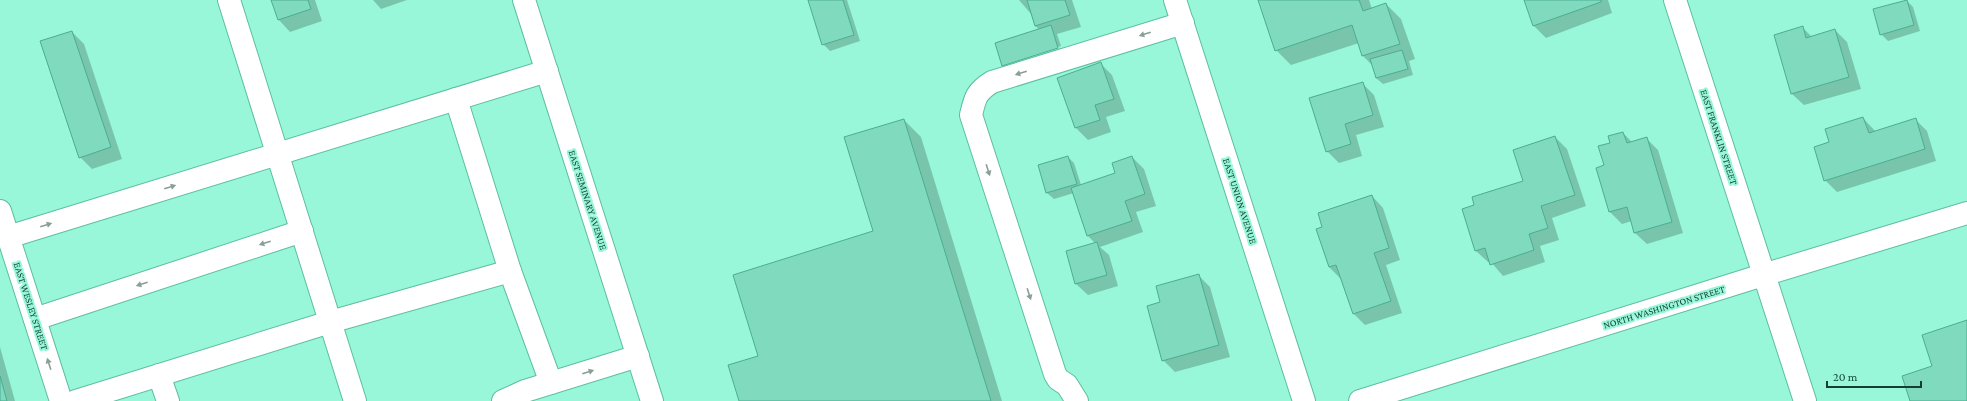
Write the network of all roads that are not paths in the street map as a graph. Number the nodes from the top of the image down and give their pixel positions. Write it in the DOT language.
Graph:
graph roads {
  1 [pos="229,0"];
  2 [pos="524,0"];
  3 [pos="1175,0"];
  4 [pos="1675,0"];
  5 [pos="1183,22"];
  6 [pos="547,71"];
  7 [pos="456,99"];
  8 [pos="278,154"];
  9 [pos="0,211"];
  10 [pos="1967,213"];
  11 [pos="302,231"];
  12 [pos="8,236"];
  13 [pos="510,271"];
  14 [pos="1763,275"];
  15 [pos="35,319"];
  16 [pos="330,322"];
  17 [pos="638,356"];
  18 [pos="159,375"];
  19 [pos="551,384"];
  20 [pos="61,401"];
  21 [pos="76,401"];
  22 [pos="168,401"];
  23 [pos="355,401"];
  24 [pos="503,401"];
  25 [pos="652,401"];
  26 [pos="1077,401"];
  27 [pos="1304,401"];
  28 [pos="1360,401"];
  29 [pos="1805,401"];
  1 -- 8 [label="street"];
  2 -- 6 [label="street, EAST SEMINARY AVENUE"];
  3 -- 5 [label="street, EAST UNION AVENUE"];
  4 -- 14 [label="street, EAST FRANKLIN STREET"];
  5 -- 26 [label="street, one-way"];
  5 -- 27 [label="street, EAST UNION AVENUE"];
  6 -- 7 [label="street"];
  6 -- 17 [label="street, EAST SEMINARY AVENUE"];
  7 -- 8 [label="street"];
  7 -- 13 [label="street"];
  8 -- 11 [label="street"];
  12 -- 8 [label="street, one-way"];
  9 -- 12 [label="street, EAST WESLEY STREET"];
  10 -- 14 [label="street, NORTH WASHINGTON STREET"];
  11 -- 15 [label="street, one-way"];
  11 -- 16 [label="street"];
  12 -- 15 [label="street, EAST WESLEY STREET"];
  13 -- 16 [label="street"];
  13 -- 19 [label="street"];
  14 -- 28 [label="street, NORTH WASHINGTON STREET"];
  14 -- 29 [label="street, EAST FRANKLIN STREET"];
  20 -- 15 [label="street, EAST WESLEY STREET, one-way"];
  16 -- 18 [label="street"];
  16 -- 23 [label="street"];
  19 -- 17 [label="street, one-way"];
  17 -- 25 [label="street, EAST SEMINARY AVENUE"];
  18 -- 21 [label="street"];
  18 -- 22 [label="street"];
  19 -- 24 [label="street"];
}
